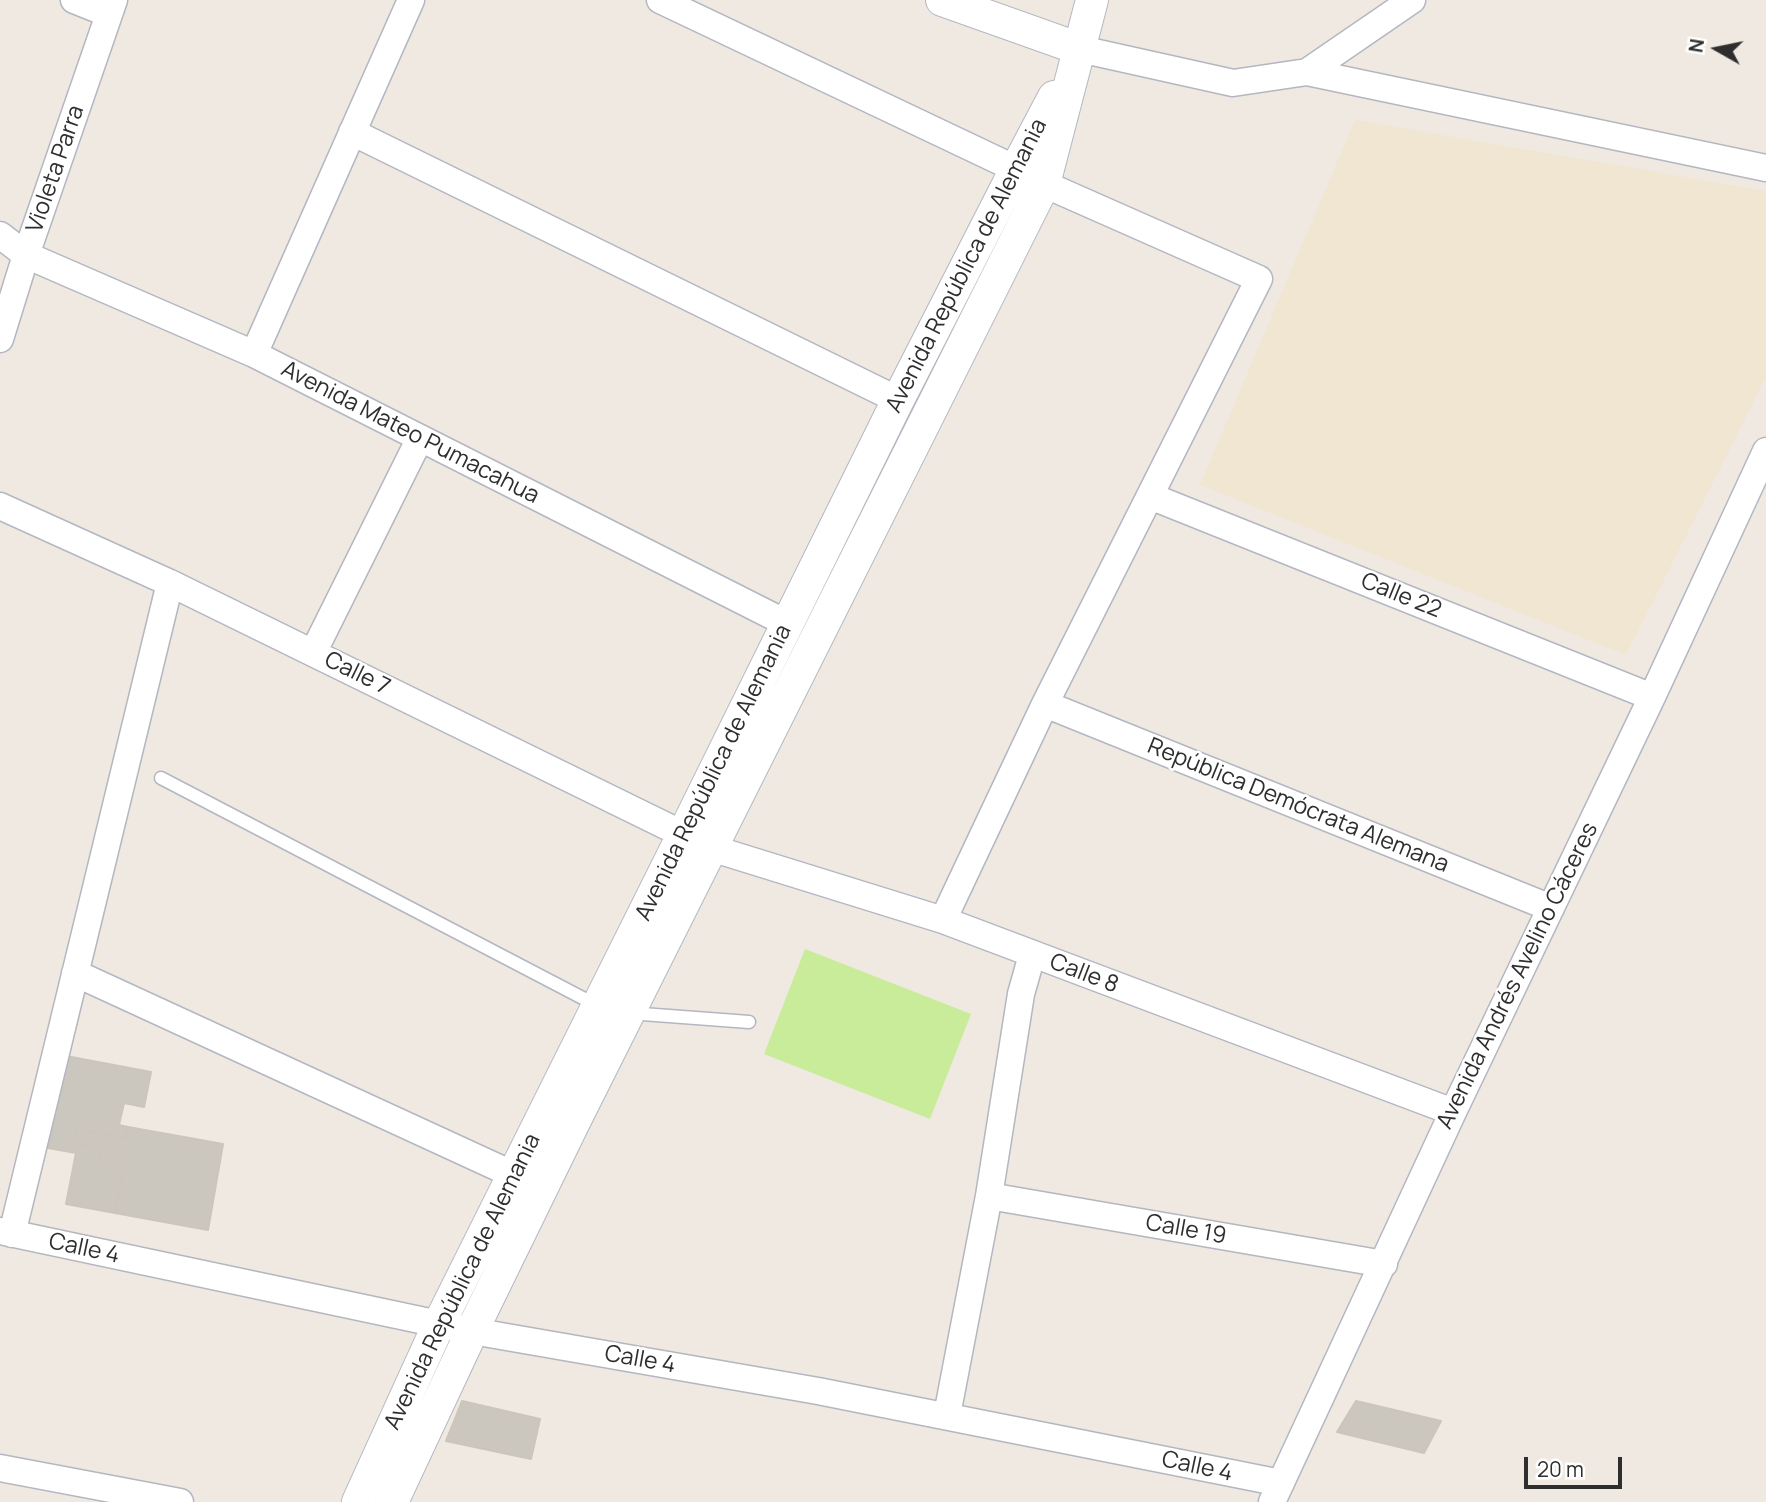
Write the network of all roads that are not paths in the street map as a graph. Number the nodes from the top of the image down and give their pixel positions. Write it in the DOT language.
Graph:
graph roads {
  1 [pos="74,0"];
  2 [pos="411,0"];
  3 [pos="660,0"];
  4 [pos="942,0"];
  5 [pos="1092,0"];
  6 [pos="1412,0"];
  7 [pos="112,7"];
  8 [pos="1080,49"];
  9 [pos="1307,72"];
  10 [pos="352,132"];
  11 [pos="1766,168"];
  12 [pos="1016,169"];
  13 [pos="1044,184"];
  14 [pos="0,235"];
  15 [pos="0,254"];
  16 [pos="26,255"];
  17 [pos="0,339"];
  18 [pos="254,354"];
  19 [pos="898,400"];
  20 [pos="420,438"];
  21 [pos="1766,451"];
  22 [pos="1150,496"];
  23 [pos="0,506"];
  24 [pos="170,583"];
  25 [pos="788,624"];
  26 [pos="313,653"];
  27 [pos="1652,697"];
  28 [pos="1045,704"];
  29 [pos="161,778"];
  30 [pos="697,842"];
  31 [pos="1551,908"];
  32 [pos="943,920"];
  33 [pos="1032,954"];
  34 [pos="75,973"];
  35 [pos="613,1010"];
  36 [pos="749,1022"];
  37 [pos="1453,1112"];
  38 [pos="514,1175"];
  39 [pos="989,1196"];
  40 [pos="6,1233"];
  41 [pos="1384,1264"];
  42 [pos="439,1324"];
  43 [pos="472,1331"];
  44 [pos="947,1415"];
  45 [pos="0,1468"];
  46 [pos="1276,1493"];
  47 [pos="180,1502"];
  48 [pos="358,1502"];
  49 [pos="392,1502"];
  1 -- 7 [label="street"];
  2 -- 10 [label="street"];
  3 -- 12 [label="street"];
  4 -- 8 [label="street"];
  5 -- 8 [label="street, Avenida República de Alemania"];
  6 -- 9 [label="street"];
  7 -- 16 [label="street, Violeta Parra"];
  8 -- 9 [label="street"];
  8 -- 12 [label="street, Avenida República de Alemania"];
  8 -- 13 [label="street, Avenida República de Alemania"];
  9 -- 11 [label="street"];
  10 -- 18 [label="street"];
  10 -- 19 [label="street"];
  12 -- 19 [label="street, Avenida República de Alemania"];
  13 -- 22 [label="street"];
  13 -- 30 [label="street, Avenida República de Alemania"];
  14 -- 16 [label="street, Avenida Mateo Pumacahua"];
  15 -- 16 [label="street, Avenida Mateo Pumacahua"];
  16 -- 17 [label="street, Violeta Parra"];
  16 -- 18 [label="street, Avenida Mateo Pumacahua"];
  18 -- 20 [label="street, Avenida Mateo Pumacahua"];
  19 -- 25 [label="street, Avenida República de Alemania"];
  20 -- 25 [label="street, Avenida Mateo Pumacahua"];
  20 -- 26 [label="street"];
  21 -- 27 [label="street, Avenida Andrés Avelino Cáceres"];
  22 -- 27 [label="street, Calle 22"];
  22 -- 28 [label="street"];
  23 -- 24 [label="street, Calle 7"];
  24 -- 26 [label="street, Calle 7"];
  24 -- 34 [label="street"];
  25 -- 30 [label="street, Avenida República de Alemania"];
  26 -- 30 [label="street, Calle 7"];
  27 -- 31 [label="street, Avenida Andrés Avelino Cáceres"];
  28 -- 31 [label="street, República Demócrata Alemana"];
  28 -- 32 [label="street"];
  29 -- 35 [label="lane"];
  30 -- 32 [label="street, Calle 8"];
  30 -- 35 [label="street, Avenida República de Alemania"];
  31 -- 37 [label="street, Avenida Andrés Avelino Cáceres"];
  32 -- 33 [label="street, Calle 8"];
  33 -- 37 [label="street, Calle 8"];
  33 -- 39 [label="street"];
  34 -- 38 [label="street"];
  34 -- 40 [label="street"];
  35 -- 36 [label="lane"];
  35 -- 38 [label="street, Avenida República de Alemania"];
  35 -- 43 [label="street, Avenida República de Alemania"];
  37 -- 41 [label="street, Avenida Andrés Avelino Cáceres"];
  38 -- 42 [label="street, Avenida República de Alemania"];
  39 -- 41 [label="street, Calle 19"];
  39 -- 44 [label="street"];
  40 -- 42 [label="street, Calle 4"];
  41 -- 46 [label="street, Avenida Andrés Avelino Cáceres"];
  42 -- 43 [label="street, Calle 4"];
  42 -- 48 [label="street, Avenida República de Alemania"];
  43 -- 44 [label="street, Calle 4"];
  43 -- 49 [label="street, Avenida República de Alemania"];
  44 -- 46 [label="street, Calle 4"];
  45 -- 47 [label="street"];
}
